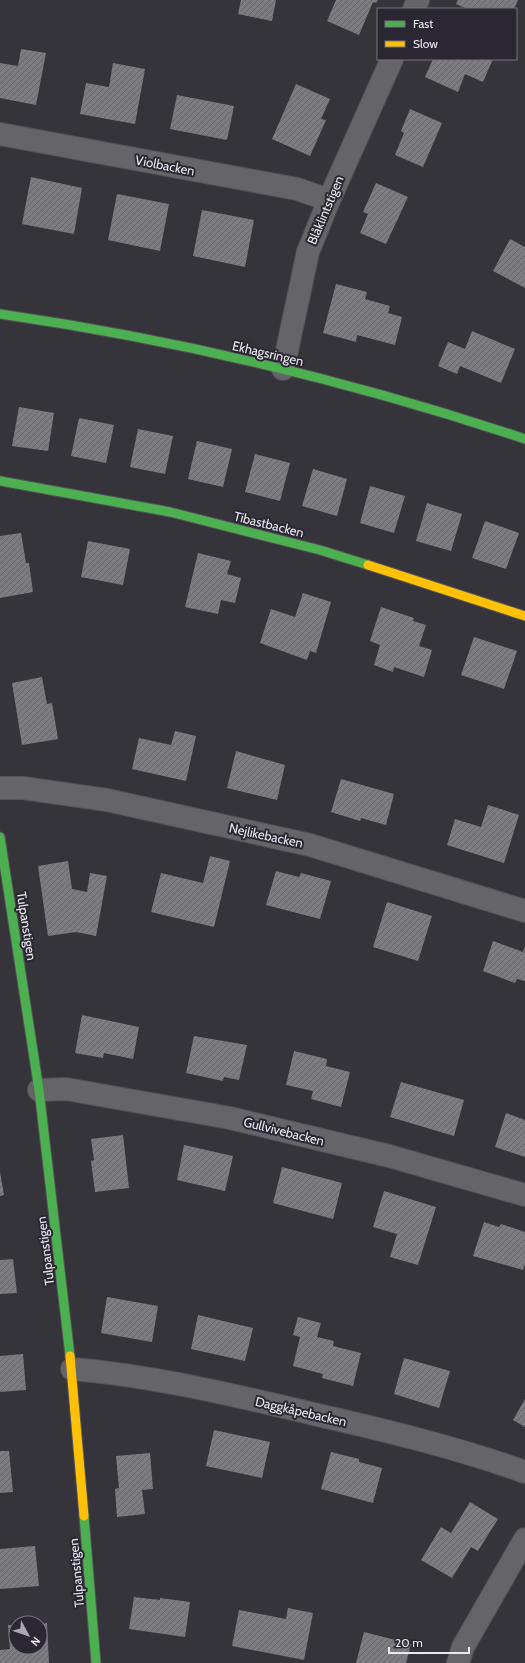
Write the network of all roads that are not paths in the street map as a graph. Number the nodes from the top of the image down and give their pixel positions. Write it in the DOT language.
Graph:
graph roads {
  1 [pos="392,60"];
  2 [pos="0,134"];
  3 [pos="329,200"];
  4 [pos="0,314"];
  5 [pos="283,369"];
  6 [pos="524,437"];
  7 [pos="0,481"];
  8 [pos="525,616"];
  9 [pos="0,788"];
  10 [pos="0,838"];
  11 [pos="525,911"];
  12 [pos="39,1090"];
  13 [pos="525,1195"];
  14 [pos="72,1369"];
  15 [pos="525,1472"];
  16 [pos="525,1539"];
  17 [pos="96,1663"];
  18 [pos="458,1663"];
  1 -- 3 [label="street, Blåklintstigen"];
  2 -- 3 [label="street, Violbacken"];
  3 -- 5 [label="street, Blåklintstigen"];
  4 -- 5 [label="street, Ekhagsringen"];
  5 -- 6 [label="street, Ekhagsringen"];
  7 -- 8 [label="street, Tibastbacken"];
  9 -- 11 [label="street, Nejlikebacken"];
  10 -- 12 [label="street, Tulpanstigen"];
  12 -- 13 [label="street, Gullvivebacken"];
  12 -- 14 [label="street, Tulpanstigen"];
  14 -- 15 [label="street, Daggkåpebacken"];
  14 -- 17 [label="street, Tulpanstigen"];
  16 -- 18 [label="street"];
}
